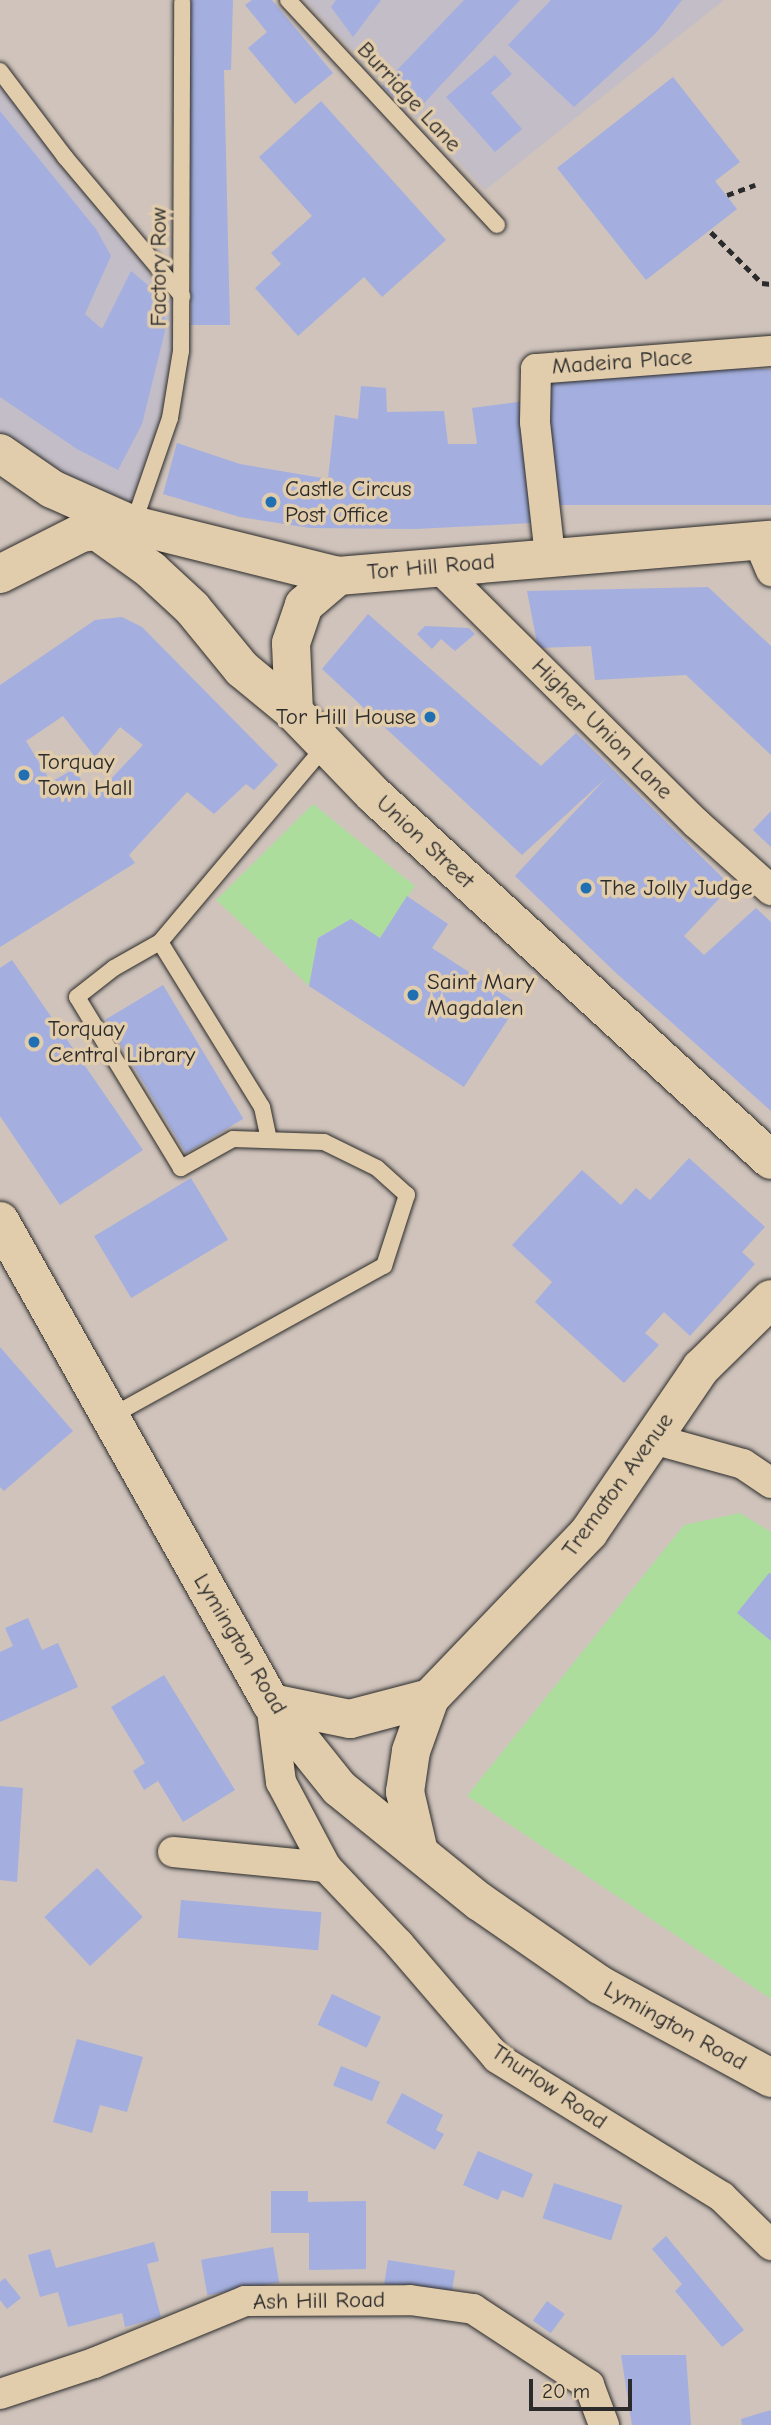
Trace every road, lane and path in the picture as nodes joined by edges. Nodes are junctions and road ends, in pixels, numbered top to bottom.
1 (288, 0) edge
2 (182, 2) dead end
3 (0, 71) edge
4 (755, 185) dead end
5 (727, 195) dead end
6 (497, 225) dead end
7 (711, 232) dead end
8 (771, 284) edge
9 (182, 296) junction
10 (771, 351) edge
11 (0, 453) edge
12 (104, 529) junction
13 (767, 550) edge
14 (550, 556) junction
15 (436, 565) junction
16 (0, 574) edge
17 (338, 576) junction
18 (294, 712) junction
19 (325, 746) junction
20 (771, 890) edge
21 (159, 942) junction
22 (269, 1139) junction
23 (771, 1160) edge
24 (0, 1221) edge
25 (771, 1299) edge
26 (110, 1417) junction
27 (653, 1439) junction
28 (771, 1483) edge
29 (430, 1698) junction
30 (271, 1703) junction
31 (173, 1852) dead end
32 (419, 1852) junction
33 (326, 1867) junction
34 (771, 2078) edge
35 (771, 2245) edge
36 (0, 2395) edge
37 (604, 2425) edge

1 - 6 lane, Burridge Lane
2 - 9 lane, Factory Row
3 - 9 lane
4 - 5 path
7 - 8 path
9 - 12 lane, Factory Row
10 - 14 street, Madeira Place
11 - 12 street
12 - 16 street
12 - 17 street, Tor Hill Road
12 - 18 street, Union Street
13 - 14 street, Tor Hill Road
14 - 15 street, Tor Hill Road
15 - 17 street, Tor Hill Road
15 - 20 street, Higher Union Lane
17 - 18 street
18 - 19 street, Union Street
19 - 21 lane
19 - 23 street, Union Street
21 - 22 lane
21 - 22 lane
22 - 26 lane
24 - 26 street, Lymington Road
25 - 27 street, Trematon Avenue
26 - 30 street, Lymington Road
27 - 28 street
27 - 29 street, Trematon Avenue
29 - 30 street
29 - 32 street, Trematon Avenue
30 - 32 street, Lymington Road
30 - 33 street, Thurlow Road
31 - 33 street
32 - 34 street, Lymington Road
33 - 35 street, Thurlow Road
36 - 37 street, Ash Hill Road

